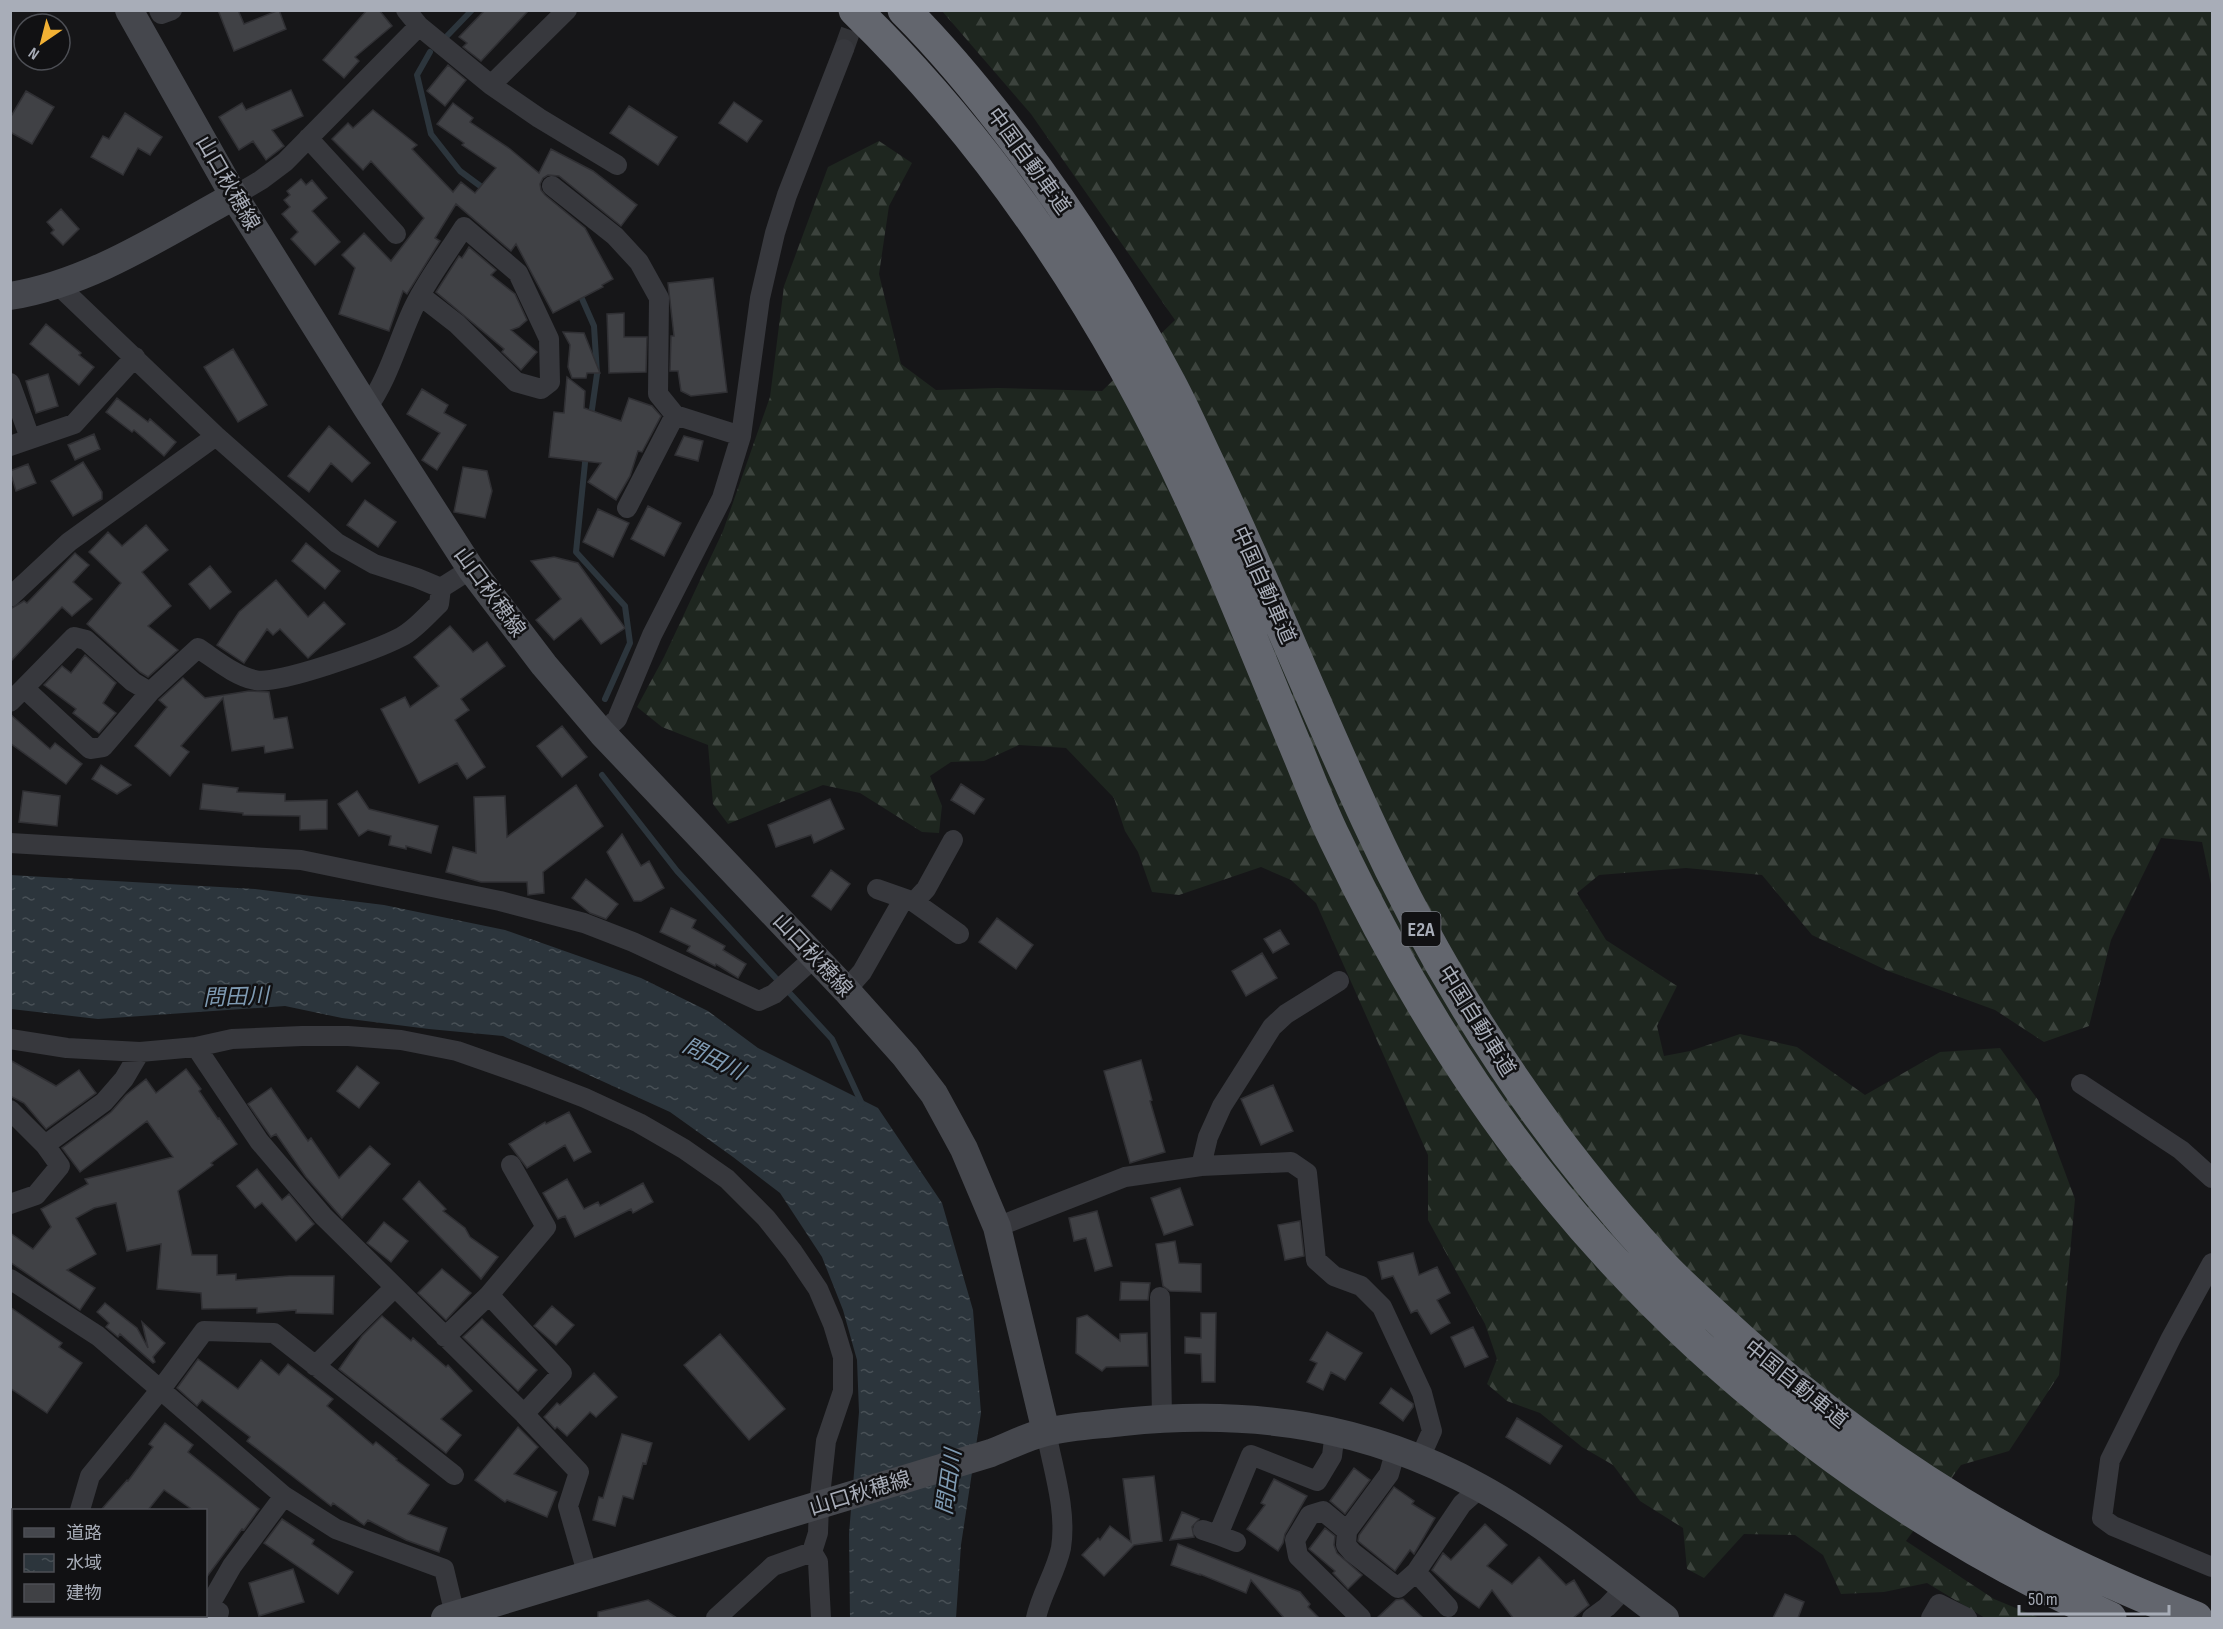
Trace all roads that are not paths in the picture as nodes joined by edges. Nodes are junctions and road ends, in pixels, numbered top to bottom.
1 (129, 10) edge
2 (159, 10) edge
3 (172, 10) edge
4 (406, 10) edge
5 (567, 10) edge
6 (855, 10) edge
7 (904, 10) edge
8 (419, 26) junction
9 (844, 49) tunnel mouth
10 (491, 85) junction
11 (308, 138) junction
12 (617, 165) dead end
13 (552, 186) dead end
14 (234, 196) junction
15 (396, 234) dead end
16 (57, 284) junction
17 (10, 296) edge
18 (421, 296) junction
19 (135, 357) junction
20 (10, 383) edge
21 (367, 408) junction
22 (675, 415) junction
23 (216, 436) junction
24 (741, 436) junction
25 (30, 438) junction
26 (10, 446) edge
27 (627, 508) dead end
28 (471, 569) junction
29 (441, 588) junction
30 (10, 597) edge
31 (150, 693) junction
32 (17, 695) edge
33 (602, 733) junction
34 (953, 840) dead end
35 (10, 843) edge
36 (877, 889) dead end
37 (908, 901) junction
38 (959, 934) dead end
39 (815, 957) junction
40 (1340, 981) dead end
41 (846, 990) junction
42 (10, 1039) edge
43 (196, 1047) junction
44 (140, 1052) junction
45 (2081, 1084) dead end
46 (10, 1110) edge
47 (45, 1145) junction
48 (511, 1165) dead end
49 (1201, 1166) junction
50 (2212, 1178) edge
51 (10, 1204) edge
52 (997, 1227) junction
53 (2212, 1263) edge
54 (10, 1279) edge
55 (395, 1287) junction
56 (489, 1295) junction
57 (1160, 1297) dead end
58 (445, 1337) junction
59 (315, 1366) junction
60 (161, 1389) junction
61 (524, 1413) junction
62 (1162, 1418) junction
63 (1335, 1431) junction
64 (1046, 1432) junction
65 (1408, 1454) junction
66 (454, 1475) dead end
67 (1480, 1488) junction
68 (284, 1496) junction
69 (826, 1503) junction
70 (80, 1509) edge
71 (1347, 1531) junction
72 (1219, 1536) dead end
73 (812, 1552) junction
74 (2212, 1567) edge
75 (1416, 1572) junction
76 (588, 1576) junction
77 (1625, 1588) junction
78 (1448, 1607) dead end
79 (211, 1609) edge
80 (450, 1617) edge
81 (716, 1618) edge
82 (822, 1618) edge
83 (1036, 1618) edge
84 (1360, 1618) edge
85 (1592, 1618) edge
86 (1665, 1618) edge
87 (1931, 1618) edge
88 (1967, 1618) edge
89 (2110, 1618) edge
90 (2196, 1618) edge

1 - 14 main road, 山口秋穂線
2 - 3 street
4 - 8 street
5 - 10 street
6 - 89 highway, 中国自動車道 / E2A
7 - 90 highway, 中国自動車道 / E2A
8 - 10 street
8 - 11 street
9 - 24 street
10 - 12 street
11 - 14 street
11 - 15 street
13 - 22 street
14 - 16 main road
14 - 21 main road, 山口秋穂線
16 - 17 main road
16 - 19 street
18 - 18 street
18 - 21 street
19 - 23 street
19 - 25 street
20 - 25 street
21 - 28 main road, 山口秋穂線
22 - 24 street
22 - 27 street
23 - 29 street
23 - 30 street
24 - 33 street
25 - 26 street
28 - 29 street
28 - 33 main road, 山口秋穂線
29 - 31 street
31 - 32 street
31 - 32 street
33 - 39 main road, 山口秋穂線
34 - 37 street
35 - 39 street
36 - 37 street
37 - 38 street
37 - 41 street
39 - 41 main road, 山口秋穂線
40 - 49 street
41 - 52 main road, 山口秋穂線
42 - 44 street
43 - 44 street
43 - 55 street
43 - 69 street
44 - 47 street
45 - 50 street
46 - 47 street
47 - 51 street
48 - 56 street
49 - 52 street
49 - 65 street
52 - 64 main road, 山口秋穂線
53 - 74 street
54 - 60 street
55 - 58 street
55 - 59 street
56 - 58 street
56 - 61 street
57 - 62 street
58 - 61 street
59 - 60 street
59 - 66 street
60 - 68 street
60 - 70 street
61 - 76 street
62 - 63 main road
62 - 64 main road
63 - 65 main road
63 - 72 street
64 - 69 main road, 山口秋穂線
64 - 83 street
65 - 67 main road
65 - 71 street
67 - 75 street
67 - 77 main road
68 - 79 street
68 - 80 street
69 - 73 street
69 - 76 main road, 山口秋穂線
71 - 75 street
71 - 84 street
73 - 81 street
73 - 82 street
75 - 78 street
76 - 80 main road, 山口秋穂線
77 - 85 street
77 - 86 main road
87 - 88 street

